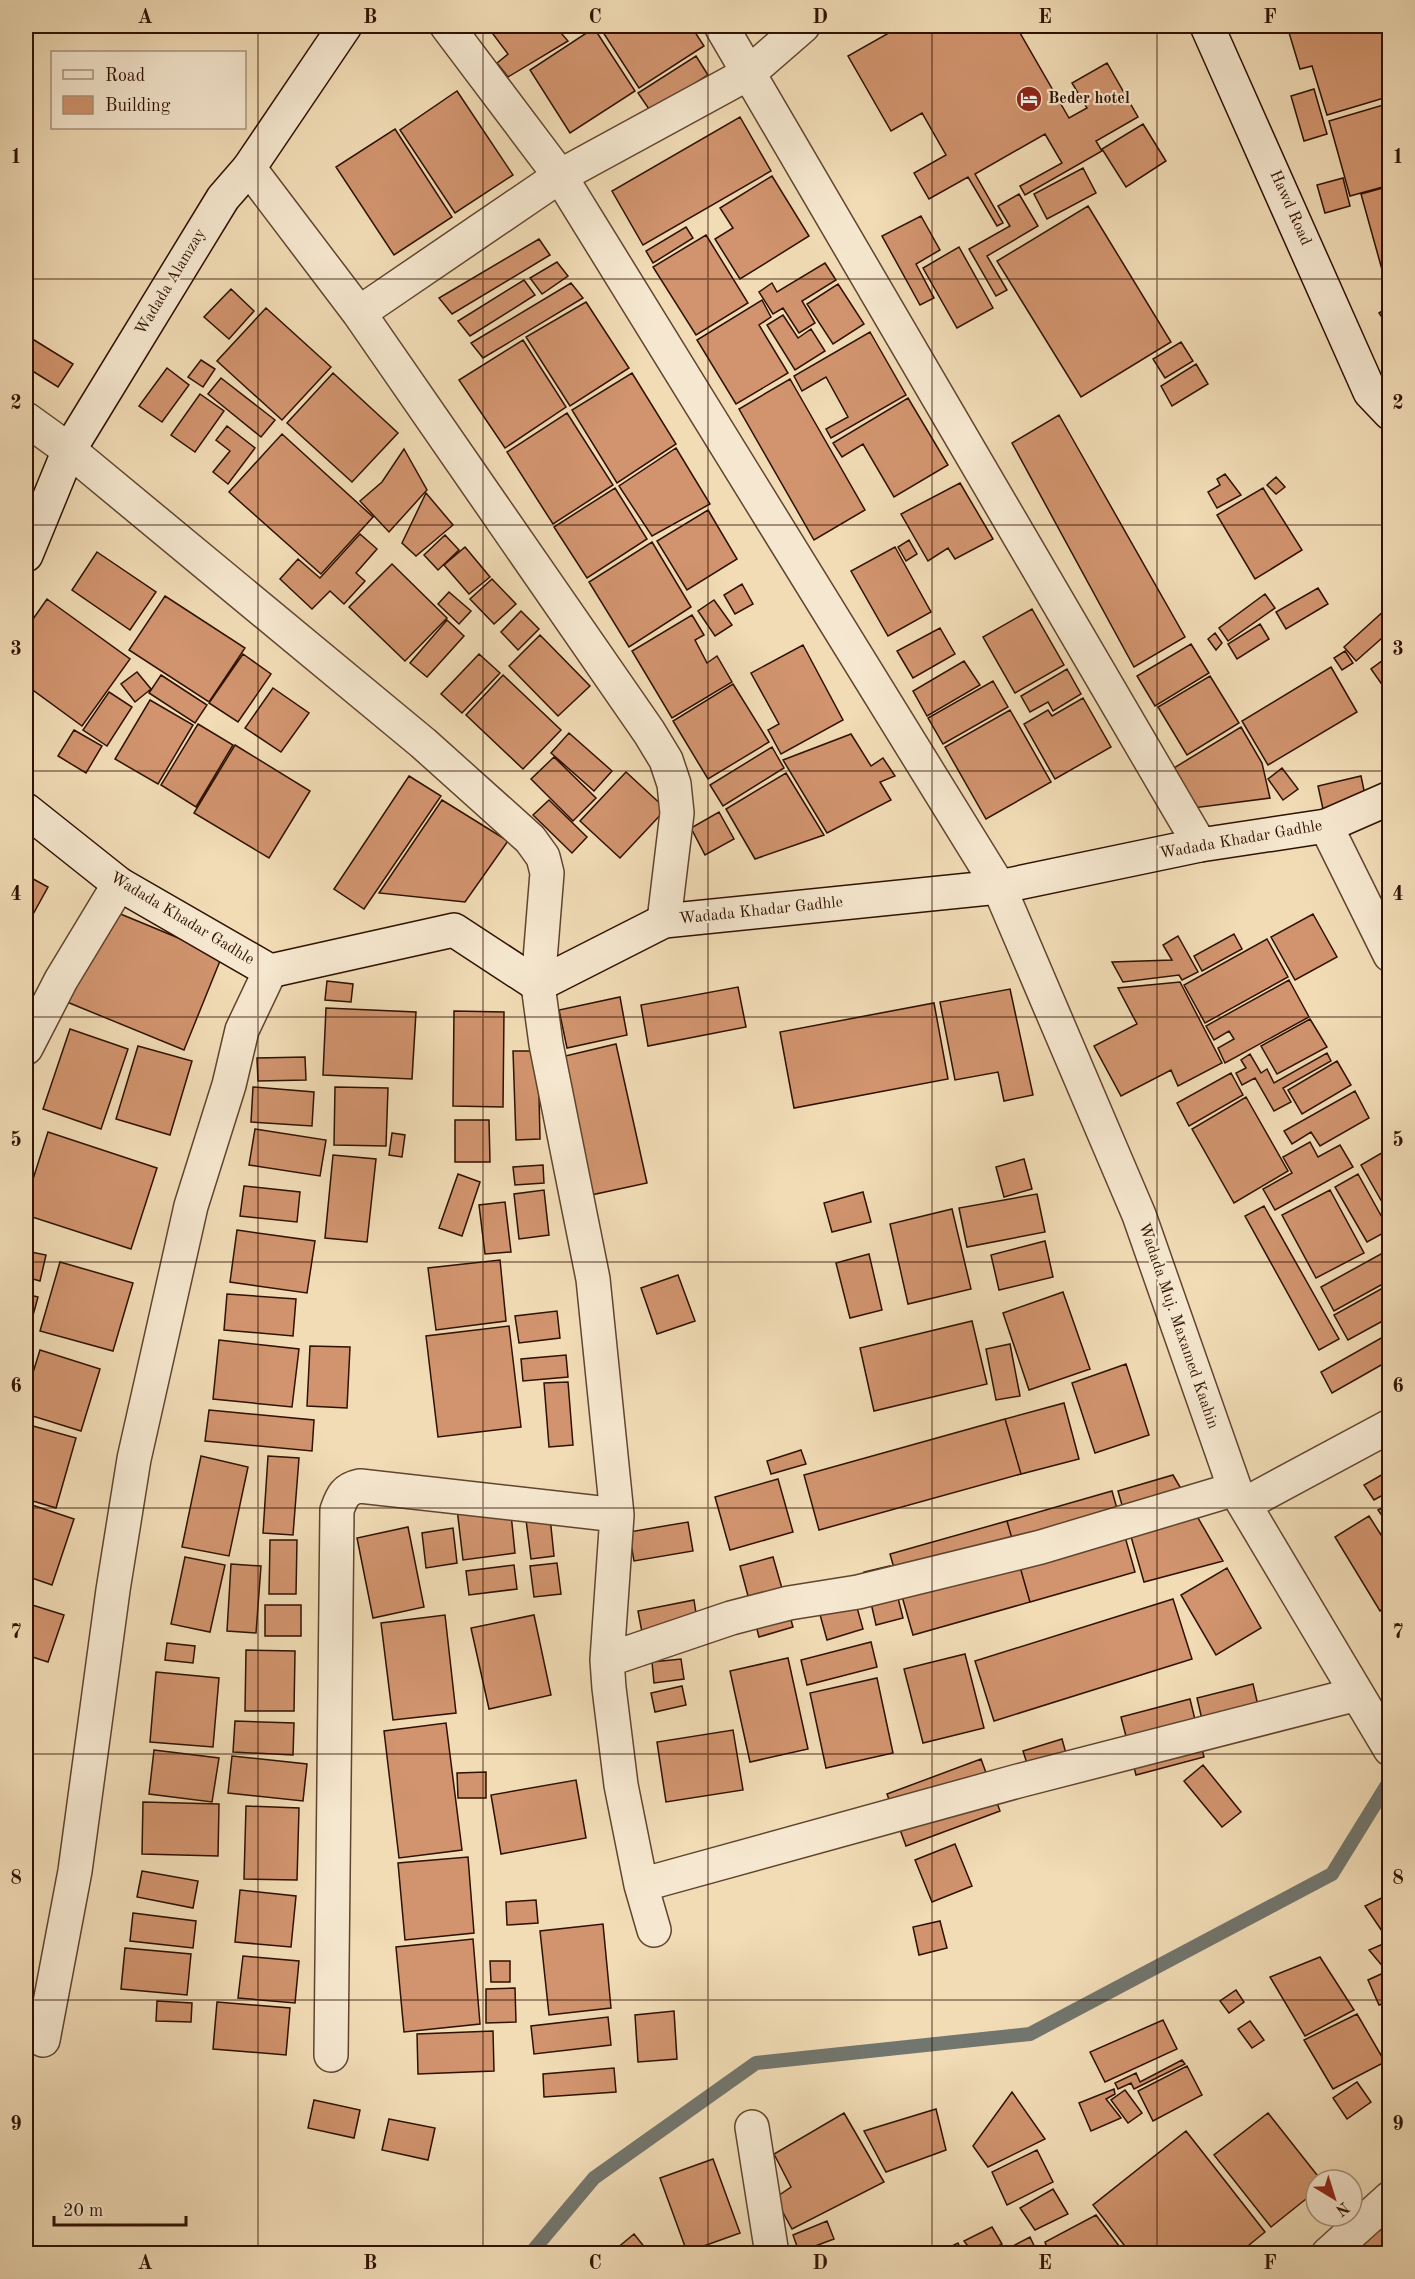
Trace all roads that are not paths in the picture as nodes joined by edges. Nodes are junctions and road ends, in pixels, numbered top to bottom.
1 (345, 26) edge
2 (447, 26) edge
3 (721, 26) edge
4 (803, 26) edge
5 (1207, 26) edge
6 (749, 73) junction
7 (249, 168) junction
8 (560, 176) junction
9 (359, 313) junction
10 (1380, 402) edge
11 (26, 419) edge
12 (69, 450) junction
13 (26, 555) edge
14 (1389, 798) edge
15 (26, 810) edge
16 (1326, 826) junction
17 (1200, 845) junction
18 (119, 884) junction
19 (999, 887) junction
20 (664, 921) junction
21 (1389, 955) edge
22 (270, 971) junction
23 (538, 985) junction
24 (26, 1048) edge
25 (1389, 1426) edge
26 (1240, 1497) junction
27 (617, 1515) junction
28 (608, 1660) junction
29 (1357, 1694) junction
30 (1389, 1749) edge
31 (641, 1885) junction
32 (654, 1930) dead end
33 (43, 2040) dead end
34 (331, 2055) dead end
35 (752, 2127) dead end
36 (1389, 2198) edge
37 (772, 2253) edge
38 (1328, 2253) edge

1 - 7 street, Wadada Alamzay
2 - 8 street, Wadada Muj. Maxamed Kaahin
3 - 6 street
4 - 6 street
5 - 10 street, Hawd Road
6 - 8 street
6 - 17 street
7 - 9 street
7 - 12 street, Wadada Alamzay
8 - 9 street
8 - 19 street, Wadada Muj. Maxamed Kaahin
9 - 20 street
11 - 12 street
12 - 13 street, Wadada Alamzay
12 - 23 street
14 - 16 street, Wadada Khadar Gadhle
15 - 18 street, Wadada Khadar Gadhle
16 - 17 street, Wadada Khadar Gadhle
16 - 21 street
17 - 19 street, Wadada Khadar Gadhle
18 - 22 street, Wadada Khadar Gadhle
18 - 24 street
19 - 20 street, Wadada Khadar Gadhle
19 - 26 street, Wadada Muj. Maxamed Kaahin
20 - 23 street, Wadada Khadar Gadhle
22 - 23 street, Wadada Khadar Gadhle
22 - 33 street
23 - 27 street
25 - 26 street
26 - 28 street
26 - 29 street, Wadada Muj. Maxamed Kaahin
27 - 28 street
27 - 34 street
28 - 31 street
29 - 30 street, Wadada Muj. Maxamed Kaahin
29 - 31 street
31 - 32 street
35 - 37 street
36 - 38 street

